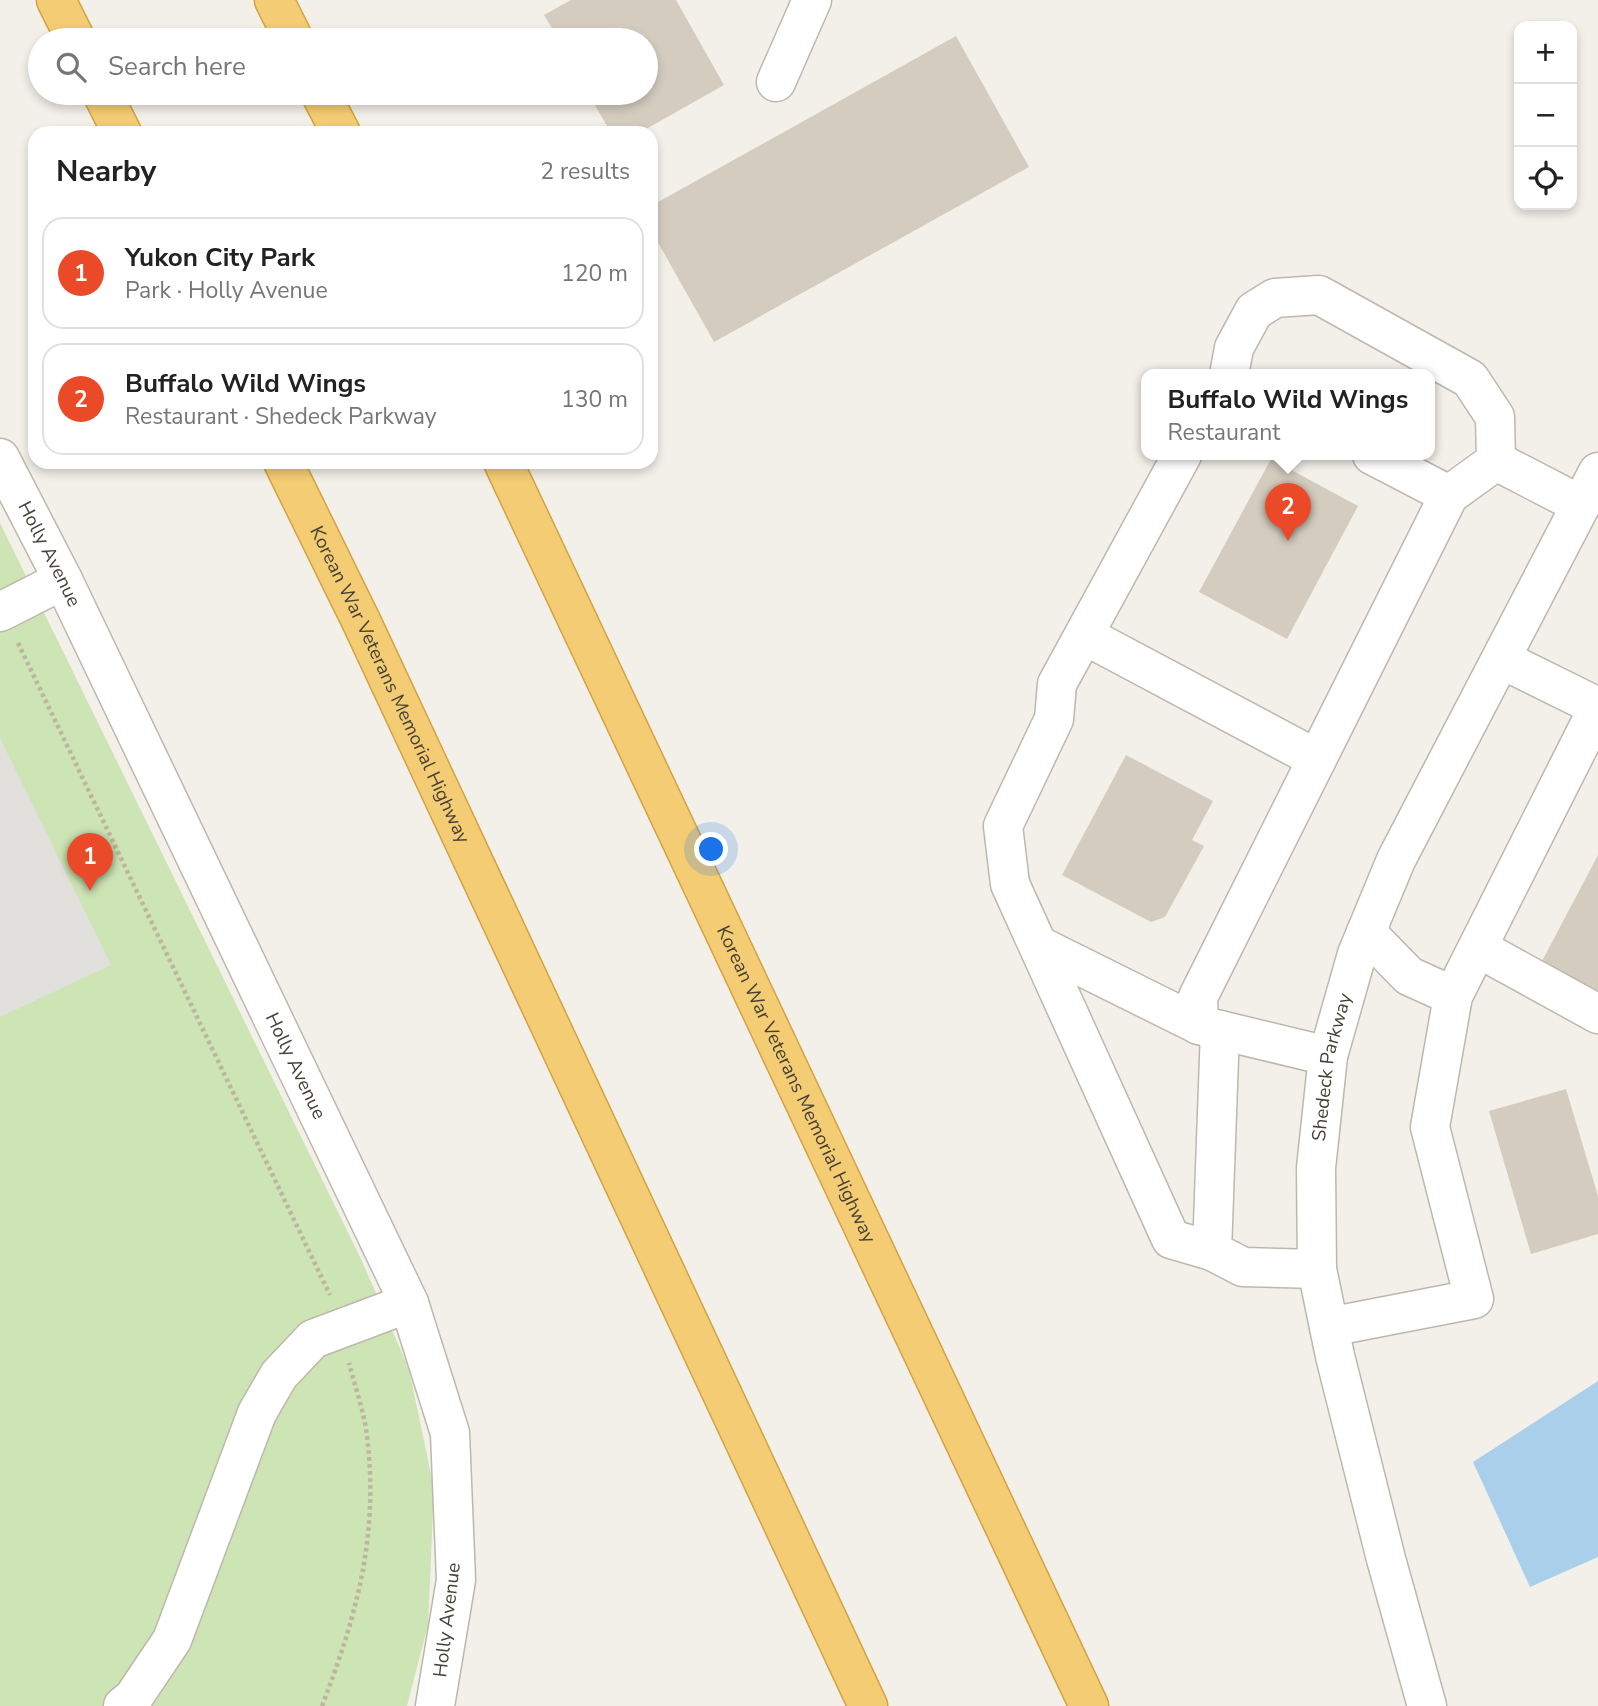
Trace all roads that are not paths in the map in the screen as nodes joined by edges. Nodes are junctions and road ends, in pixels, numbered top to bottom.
1 (56, 0) edge
2 (274, 0) edge
3 (812, 0) edge
4 (70, 28) edge
5 (288, 28) edge
6 (776, 82) dead end
7 (108, 105) edge
8 (326, 105) edge
9 (118, 126) edge
10 (337, 126) edge
11 (1230, 369) edge
12 (0, 458) edge
13 (1179, 460) edge
14 (1382, 460) edge
15 (1496, 461) junction
16 (286, 469) edge
17 (506, 469) edge
18 (1598, 472) edge
19 (1449, 495) junction
20 (1581, 505) junction
21 (63, 580) junction
22 (8, 627) edge
23 (1084, 635) junction
24 (1501, 659) junction
25 (1598, 707) edge
26 (1317, 759) junction
27 (1366, 932) junction
28 (1038, 945) junction
29 (1478, 948) junction
30 (1409, 976) junction
31 (1345, 994) junction
32 (1453, 996) junction
33 (1598, 1014) edge
34 (1210, 1028) junction
35 (1328, 1056) junction
36 (1212, 1251) junction
37 (1317, 1269) junction
38 (409, 1303) junction
39 (1329, 1327) junction
40 (124, 1706) edge
41 (435, 1706) edge
42 (869, 1706) edge
43 (1089, 1706) edge
44 (1427, 1706) edge

1 - 4 highway
2 - 5 highway
3 - 6 street
7 - 9 highway
8 - 10 highway
11 - 15 street
12 - 21 street, Holly Avenue
13 - 23 street
14 - 19 street
15 - 19 street
15 - 20 street
16 - 42 highway, Korean War Veterans Memorial Highway
17 - 43 highway, Korean War Veterans Memorial Highway
18 - 20 street, Shedeck Parkway
19 - 26 street
20 - 24 street, Shedeck Parkway
21 - 22 street
21 - 38 street, Holly Avenue
23 - 26 street
23 - 28 street
24 - 25 street
24 - 27 street, Shedeck Parkway
25 - 29 street
26 - 34 street
27 - 30 street
27 - 31 street, Shedeck Parkway
28 - 34 street
28 - 36 street
29 - 32 street
29 - 33 street
30 - 31 street
30 - 32 street
31 - 35 street, Shedeck Parkway
32 - 39 street
34 - 35 street
34 - 36 street
35 - 37 street, Shedeck Parkway
36 - 37 street
37 - 39 street, Shedeck Parkway
38 - 40 street
38 - 41 street, Holly Avenue
39 - 44 street, Shedeck Parkway

